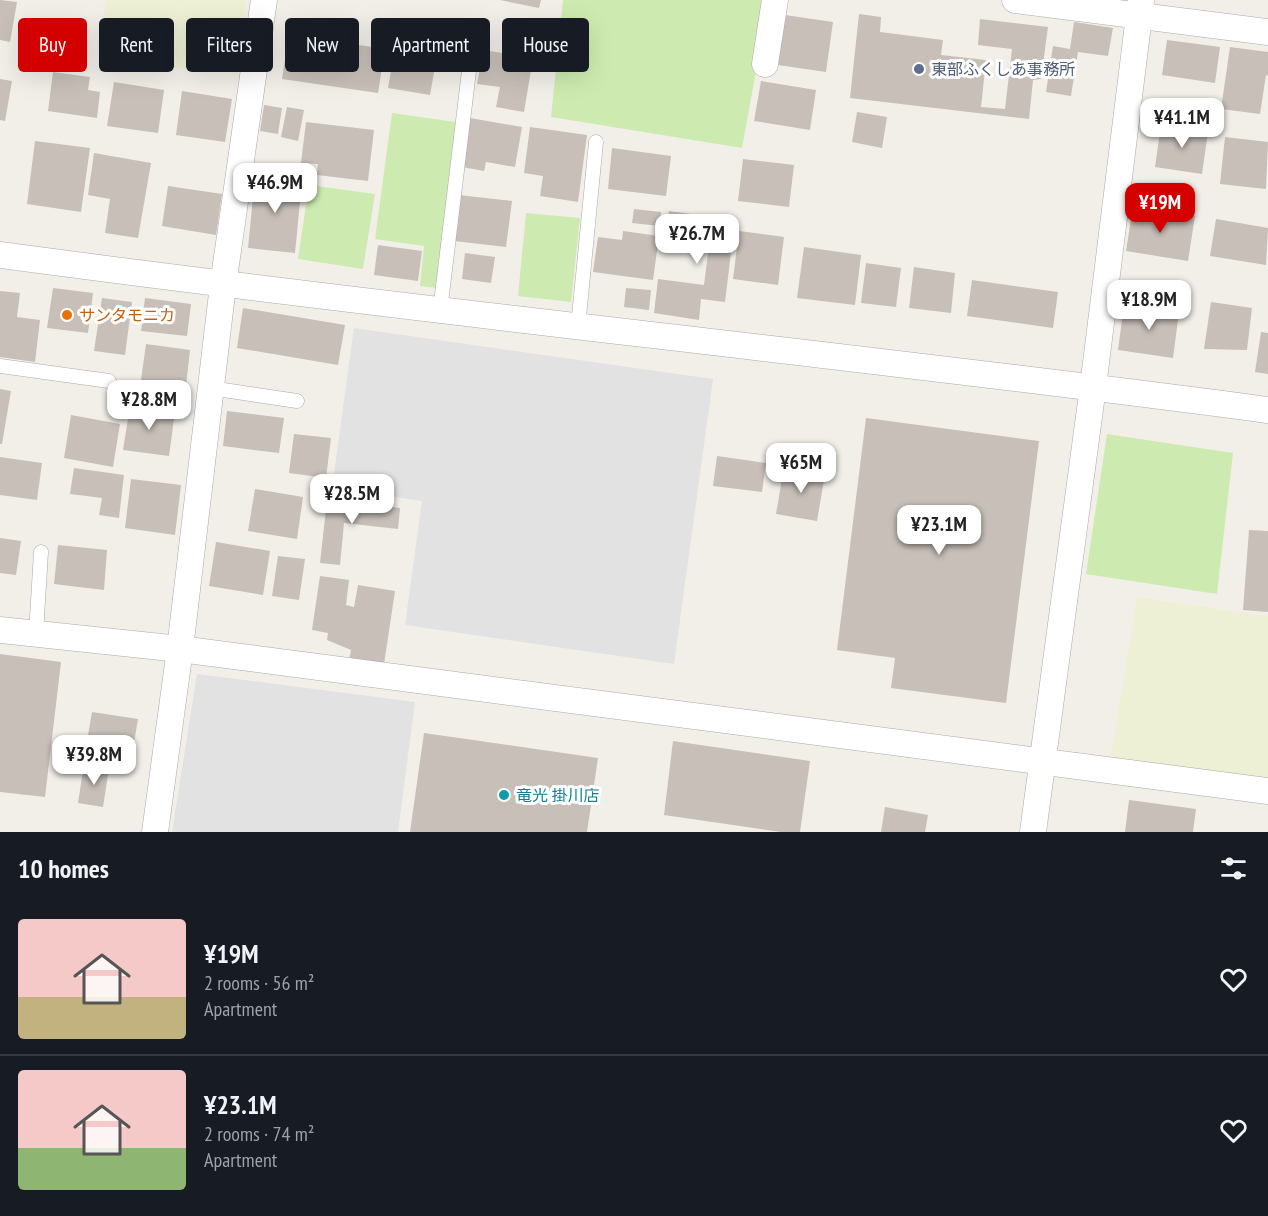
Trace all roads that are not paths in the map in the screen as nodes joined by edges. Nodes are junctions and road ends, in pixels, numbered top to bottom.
1 (264, 0) edge
2 (775, 0) edge
3 (1015, 0) edge
4 (1140, 7) edge
5 (1268, 32) edge
6 (765, 63) dead end
7 (469, 72) edge
8 (596, 142) dead end
9 (0, 255) edge
10 (223, 285) junction
11 (440, 310) junction
12 (578, 327) junction
13 (0, 366) edge
14 (109, 381) dead end
15 (1093, 387) junction
16 (210, 388) junction
17 (297, 401) dead end
18 (1268, 410) edge
19 (41, 552) dead end
20 (0, 630) edge
21 (36, 633) junction
22 (180, 650) junction
23 (1043, 763) junction
24 (1268, 791) edge
25 (155, 832) edge
26 (1033, 832) edge

1 - 10 street
2 - 6 street
3 - 4 street
4 - 5 street
4 - 15 street
7 - 11 lane
8 - 12 lane
9 - 10 street
10 - 11 street
10 - 16 street
11 - 12 street
12 - 15 street
13 - 14 lane
15 - 18 street
15 - 23 street
16 - 17 lane
16 - 22 street
19 - 21 lane
20 - 21 street
21 - 22 street
22 - 23 street
22 - 25 street
23 - 24 street
23 - 26 street

